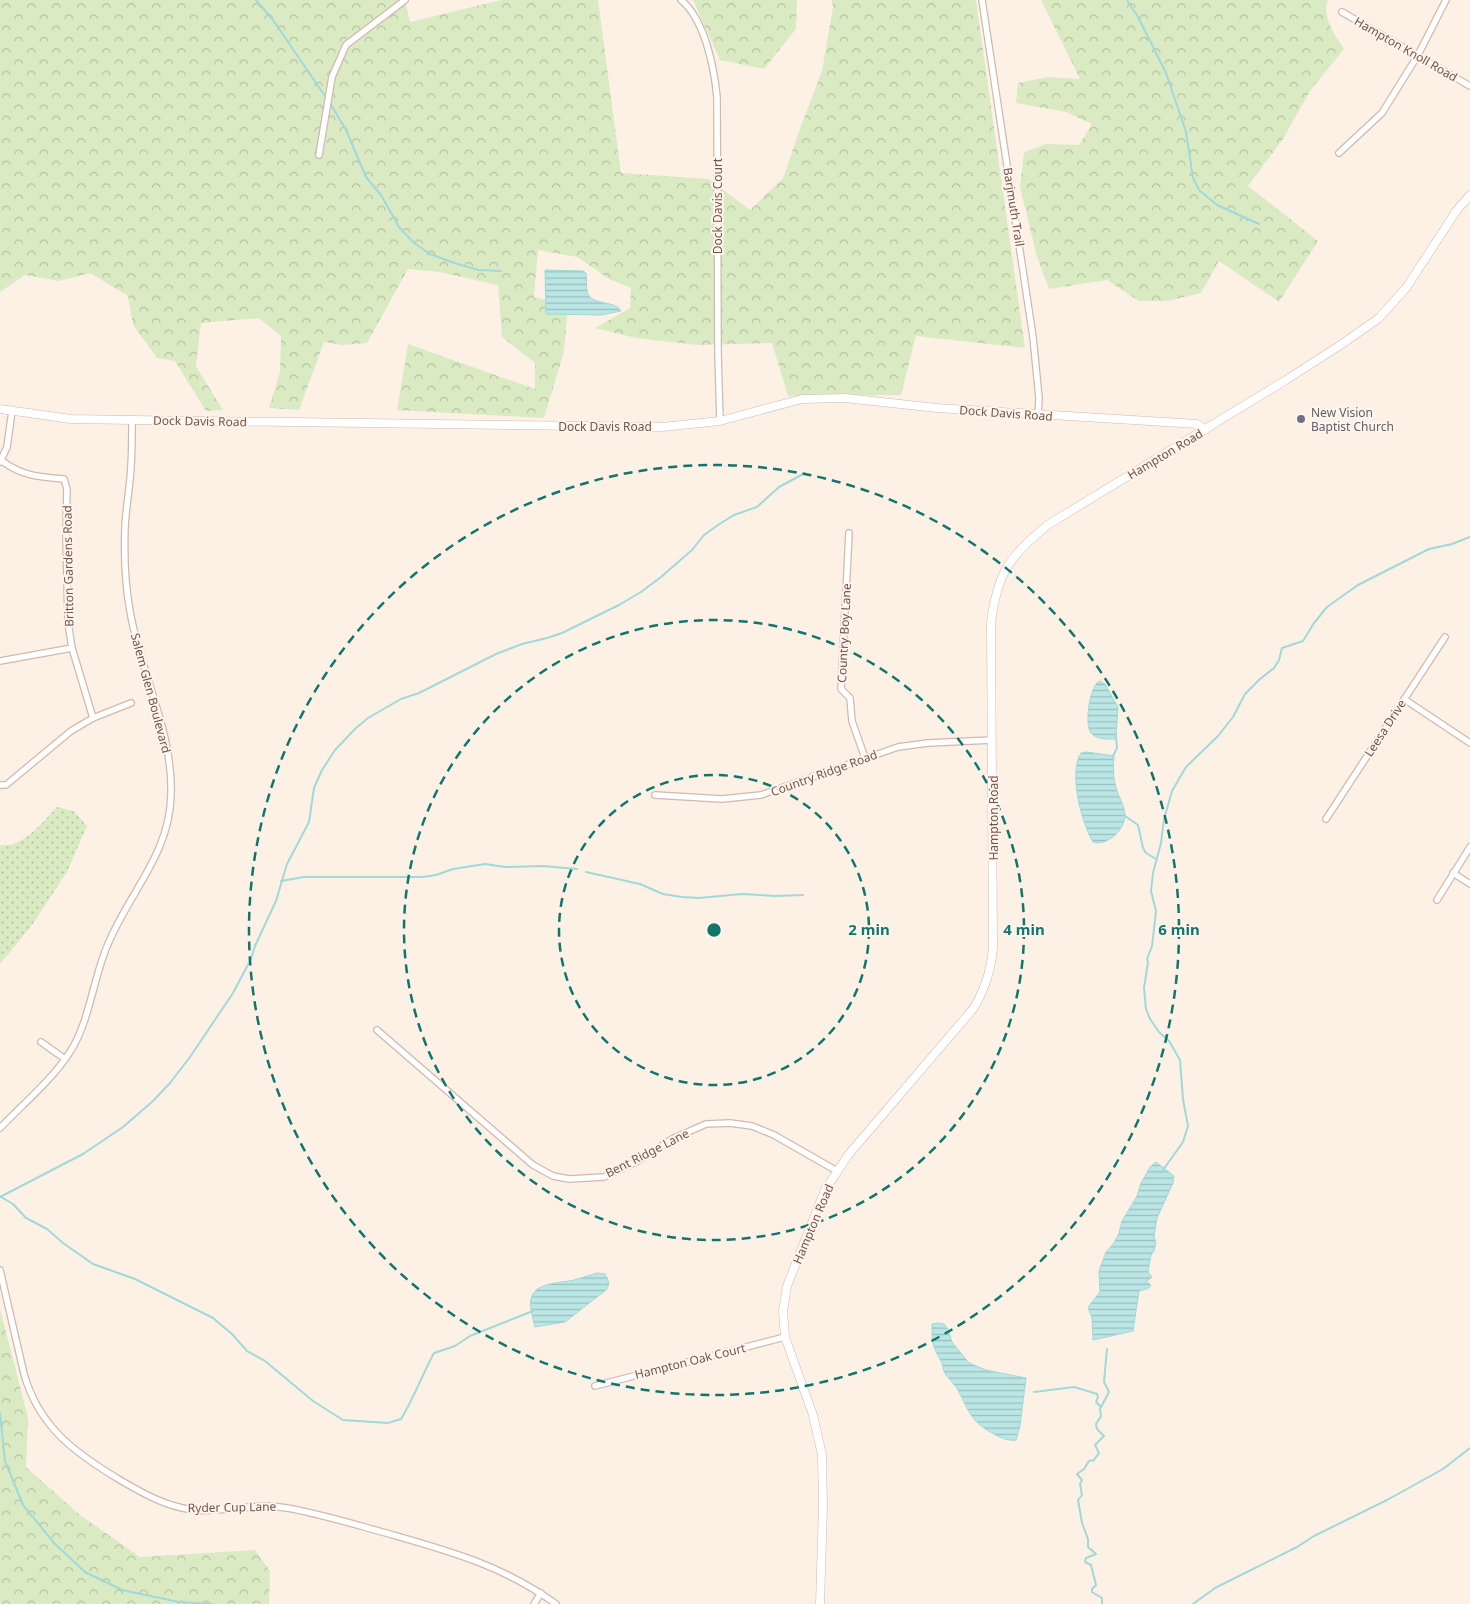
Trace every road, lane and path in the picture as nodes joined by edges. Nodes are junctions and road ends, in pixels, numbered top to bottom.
1 (404, 0) edge
2 (681, 0) edge
3 (982, 0) edge
4 (1446, 0) edge
5 (1342, 12) dead end
6 (1418, 56) junction
7 (1470, 86) edge
8 (1339, 153) dead end
9 (319, 155) dead end
10 (1470, 195) edge
11 (0, 409) edge
12 (12, 412) junction
13 (1038, 415) junction
14 (132, 420) junction
15 (720, 421) junction
16 (1205, 430) junction
17 (1, 462) edge
18 (849, 533) dead end
19 (1445, 637) dead end
20 (72, 648) junction
21 (0, 661) edge
22 (1404, 699) junction
23 (131, 702) dead end
24 (93, 718) junction
25 (992, 740) junction
26 (1470, 743) edge
27 (865, 758) junction
28 (0, 784) edge
29 (655, 795) dead end
30 (1326, 819) dead end
31 (1470, 847) edge
32 (1453, 873) junction
33 (1470, 884) edge
34 (1437, 900) dead end
35 (377, 1030) dead end
36 (41, 1042) dead end
37 (66, 1059) junction
38 (0, 1128) edge
39 (837, 1171) junction
40 (0, 1270) edge
41 (785, 1337) junction
42 (595, 1386) dead end
43 (542, 1593) junction
44 (534, 1604) edge
45 (556, 1604) edge
46 (820, 1604) edge

1 - 9 street
2 - 15 street, Dock Davis Court
3 - 13 street, Barjmuth Trail
4 - 6 street
5 - 6 street, Hampton Knoll Road
6 - 7 street, Hampton Knoll Road
6 - 8 street
10 - 16 main road, Hampton Road
11 - 12 main road, Dock Davis Road
12 - 14 main road, Dock Davis Road
12 - 17 street
13 - 15 main road, Dock Davis Road
13 - 16 main road, Dock Davis Road
14 - 15 main road, Dock Davis Road
14 - 37 street, Salem Glen Boulevard
16 - 25 main road, Hampton Road
17 - 20 street, Britton Gardens Road
18 - 27 street, Country Boy Lane
19 - 22 street, Leesa Drive
20 - 21 street
20 - 24 street, Britton Gardens Road
22 - 26 street
22 - 30 street, Leesa Drive
23 - 24 street
24 - 28 street
25 - 27 street, Country Ridge Road
25 - 39 main road, Hampton Road
27 - 29 street, Country Ridge Road
31 - 32 street
32 - 33 street
32 - 34 street
35 - 39 street, Bent Ridge Lane
36 - 37 street
37 - 38 street, Salem Glen Boulevard
39 - 41 main road, Hampton Road
40 - 43 street, Ryder Cup Lane
41 - 42 street, Hampton Oak Court
41 - 46 main road, Hampton Road
43 - 44 street
43 - 45 street, Ryder Cup Lane

